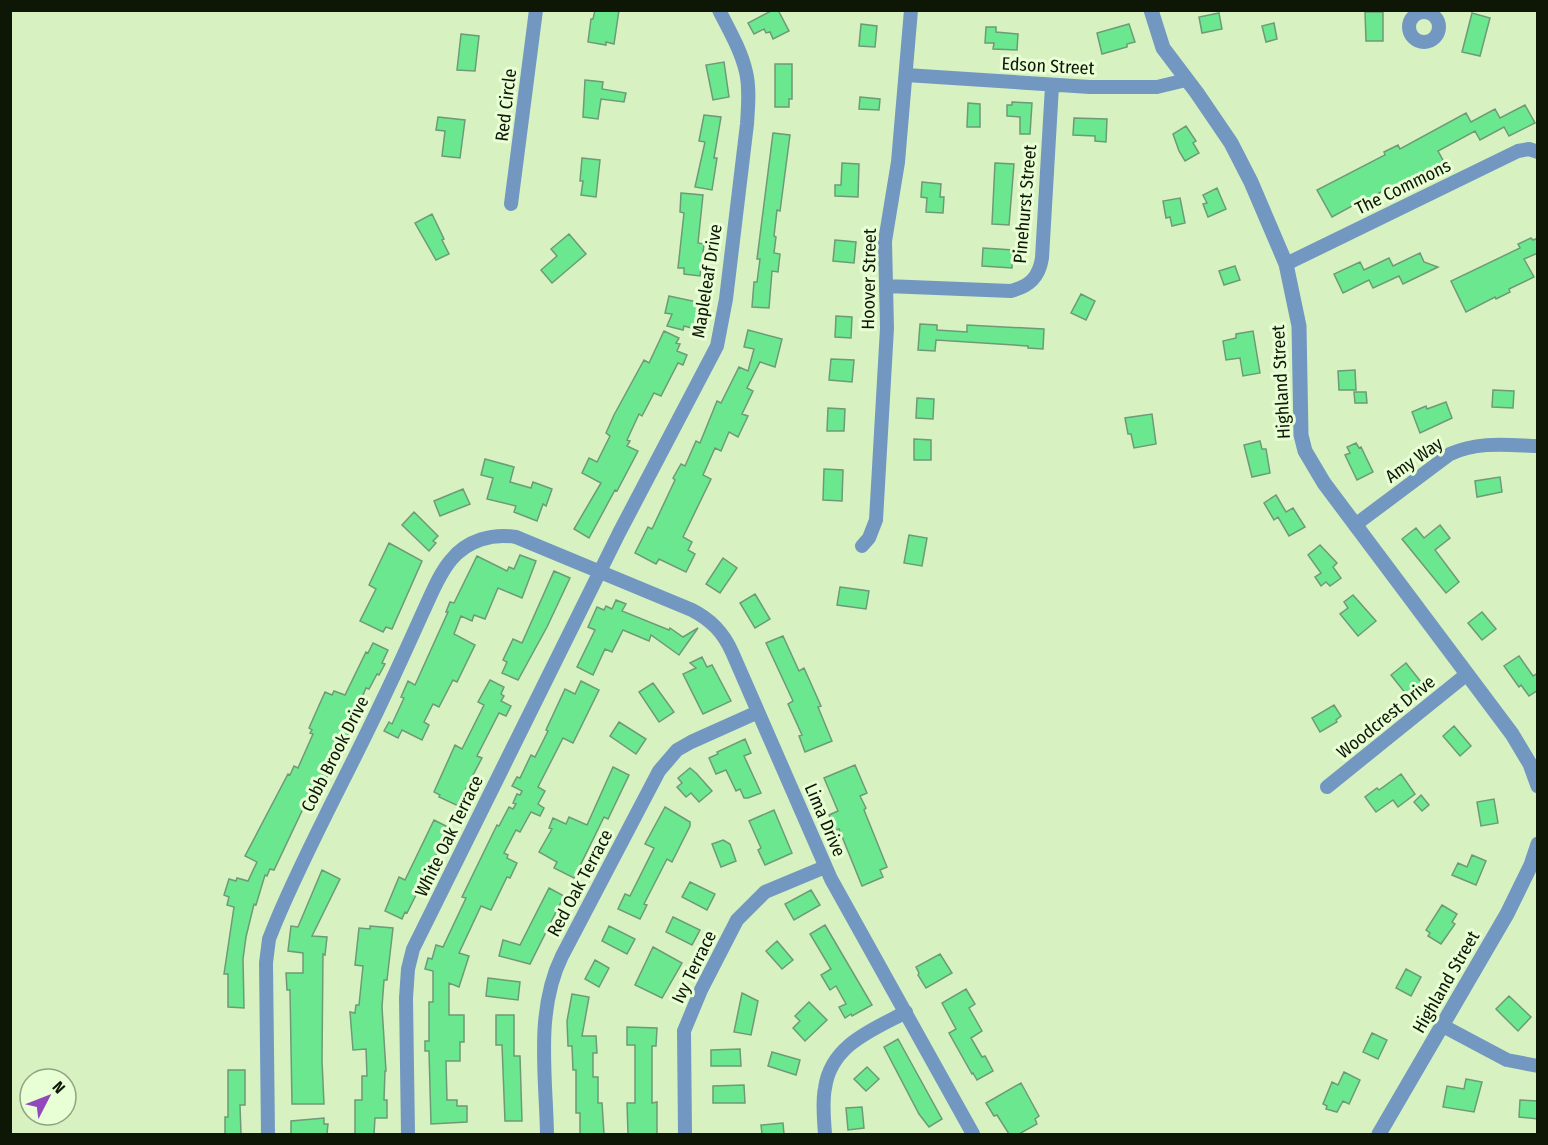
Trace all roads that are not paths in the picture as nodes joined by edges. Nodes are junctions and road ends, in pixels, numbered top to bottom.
1 (536, 10) edge
2 (719, 10) edge
3 (911, 10) edge
4 (1151, 10) edge
5 (906, 75) junction
6 (1186, 80) junction
7 (1052, 86) junction
8 (1538, 152) edge
9 (511, 204) dead end
10 (1286, 264) junction
11 (886, 286) junction
12 (1538, 446) edge
13 (1355, 525) junction
14 (862, 546) dead end
15 (601, 572) junction
16 (1467, 674) junction
17 (758, 712) junction
18 (1538, 786) edge
19 (1327, 787) dead end
20 (1538, 844) edge
21 (825, 867) junction
22 (906, 1012) junction
23 (1443, 1026) junction
24 (1538, 1066) edge
25 (268, 1134) edge
26 (408, 1134) edge
27 (547, 1134) edge
28 (685, 1134) edge
29 (825, 1134) edge
30 (974, 1134) edge
31 (1379, 1134) edge

1 - 9 street, Red Circle
2 - 15 street, Mapleleaf Drive
3 - 5 street, Hoover Street
4 - 6 street, Highland Street
5 - 7 street, Edson Street
5 - 11 street, Hoover Street
6 - 7 street, Edson Street
6 - 10 street, Highland Street
7 - 11 street, Pinehurst Street
8 - 10 street, The Commons
10 - 13 street, Highland Street
11 - 14 street, Hoover Street
12 - 13 street, Amy Way
13 - 16 street, Highland Street
15 - 17 street, Lima Drive
15 - 25 street, Cobb Brook Drive
15 - 26 street, White Oak Terrace
16 - 18 street, Highland Street
16 - 19 street, Woodcrest Drive
17 - 21 street, Lima Drive
17 - 27 street, Red Oak Terrace
20 - 23 street, Highland Street
21 - 22 street, Lima Drive
21 - 28 street, Ivy Terrace
22 - 29 street
22 - 30 street, Lima Drive
23 - 24 street
23 - 31 street, Highland Street

